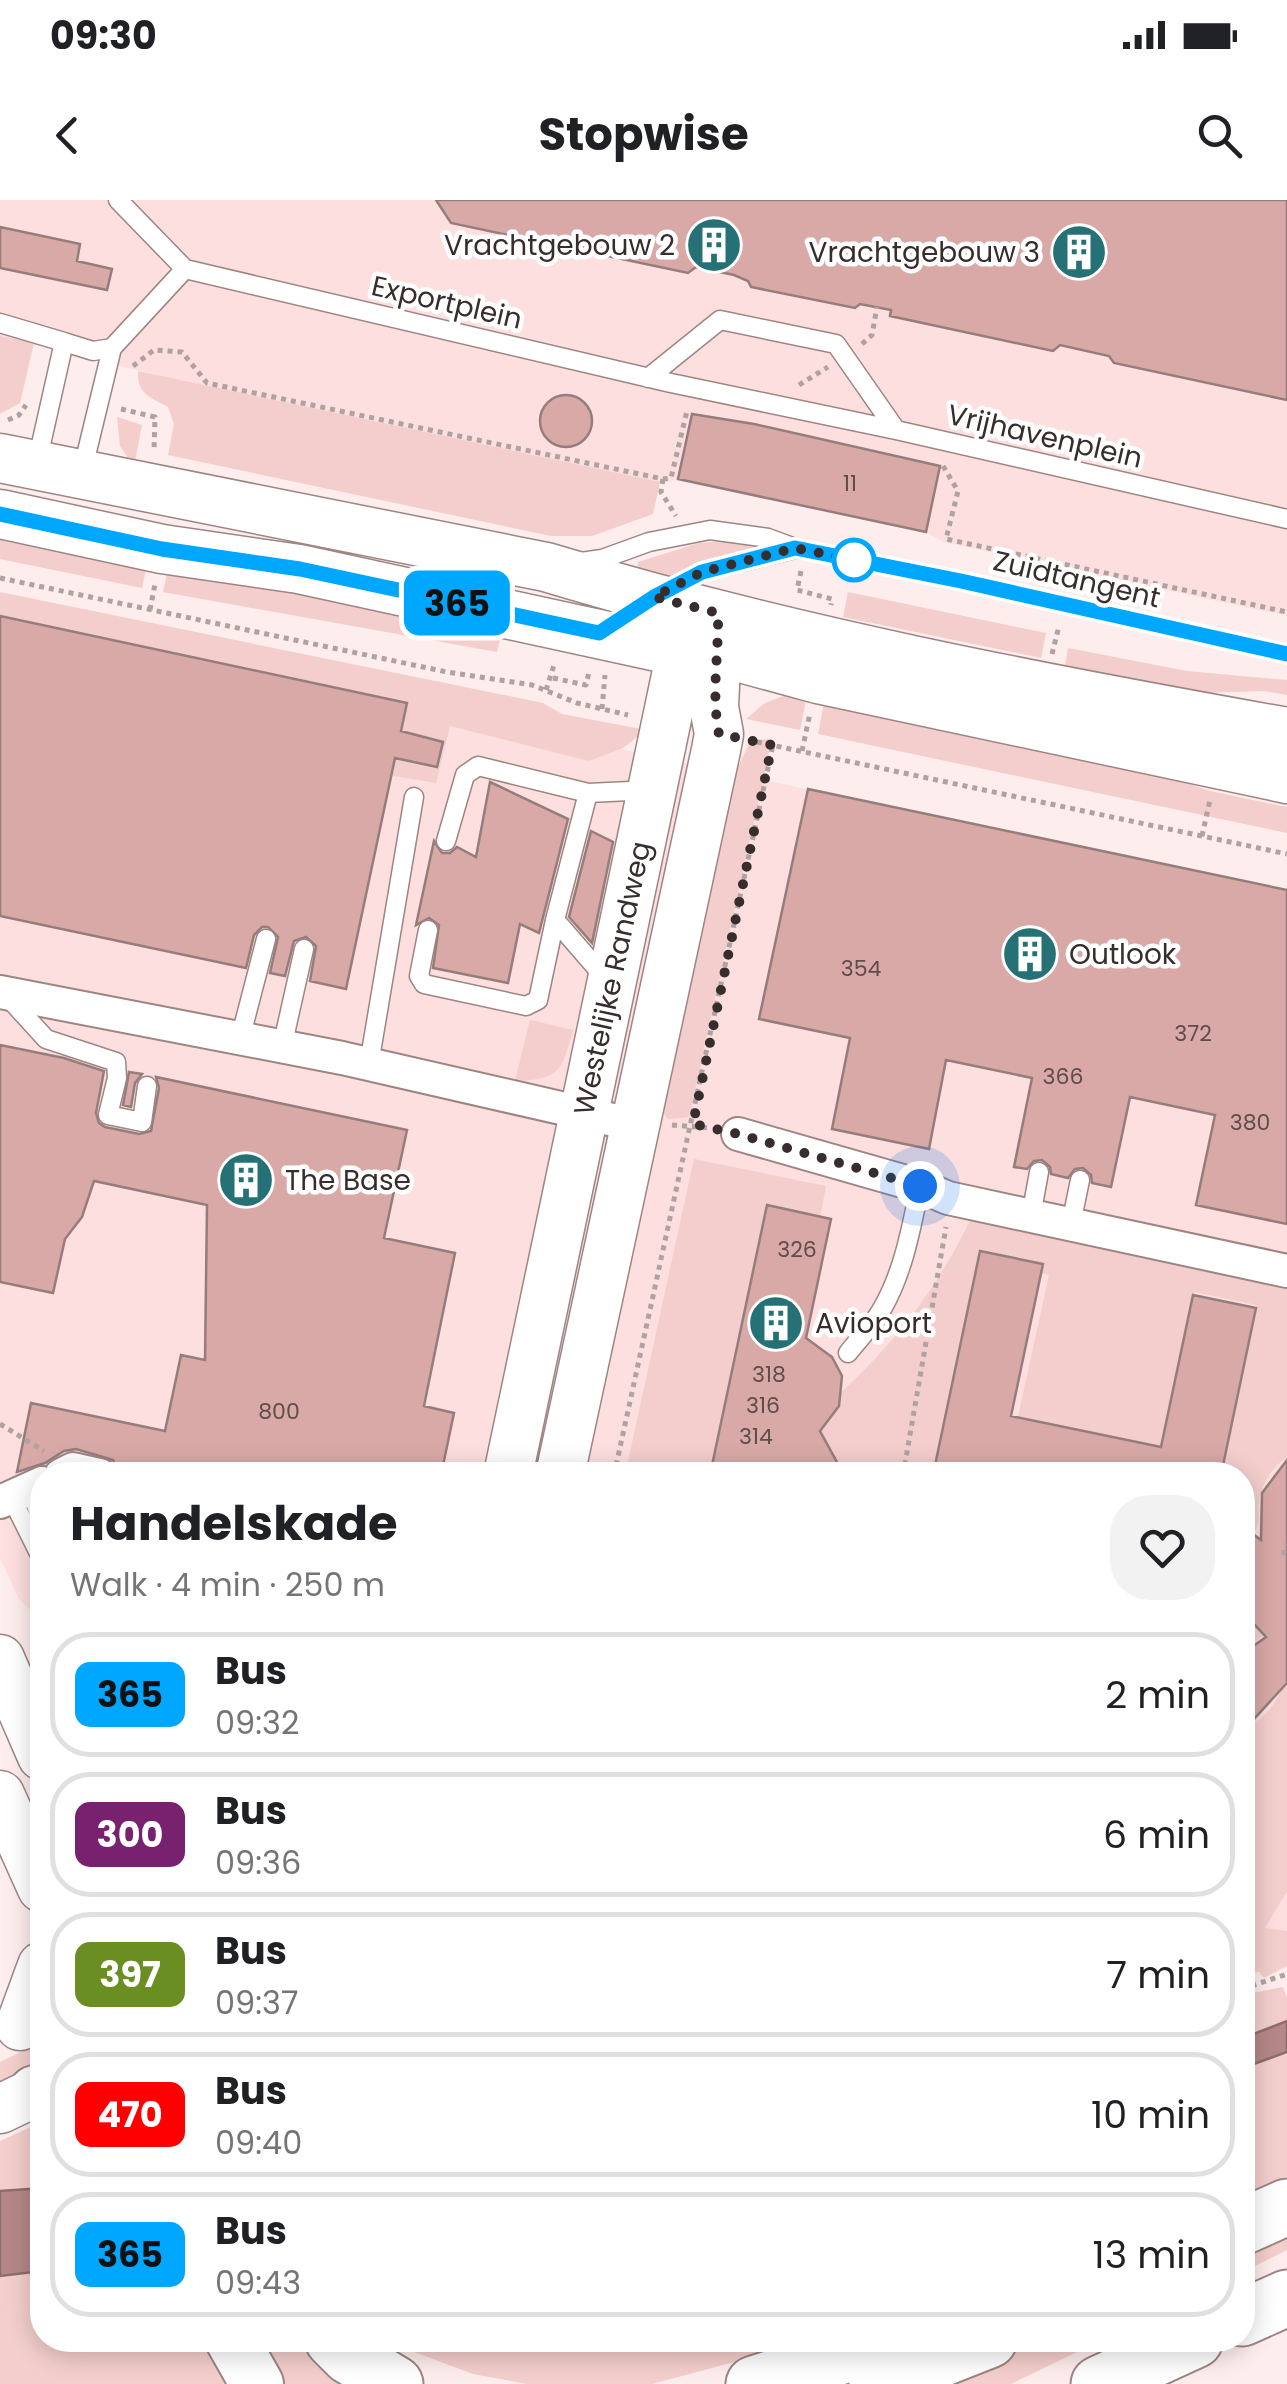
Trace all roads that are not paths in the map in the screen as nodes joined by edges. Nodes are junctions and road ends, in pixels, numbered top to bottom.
1 (118, 200) edge
2 (184, 270) junction
3 (0, 323) edge
4 (64, 342) junction
5 (112, 348) junction
6 (648, 378) junction
7 (791, 408) joint
8 (896, 430) junction
9 (18, 462) edge
10 (82, 476) junction
11 (1287, 519) edge
12 (31, 520) edge
13 (795, 548) junction
14 (546, 568) junction
15 (706, 639) junction
16 (606, 644) junction
17 (1287, 654) edge
18 (818, 679) junction
19 (1287, 732) edge
20 (719, 734) junction
21 (1287, 779) edge
22 (652, 790) junction
23 (588, 793) junction
24 (414, 797) dead end
25 (446, 841) dead end
26 (555, 920) junction
27 (428, 930) dead end
28 (266, 940) dead end
29 (304, 948) dead end
30 (611, 984) junction
31 (2, 992) edge
32 (240, 1040) junction
33 (282, 1047) junction
34 (369, 1064) junction
35 (147, 1086) dead end
36 (584, 1112) junction
37 (636, 1125) junction
38 (738, 1134) road end
39 (1039, 1172) dead end
40 (1080, 1180) dead end
41 (934, 1192) junction
42 (1031, 1216) junction
43 (1071, 1224) junction
44 (1287, 1271) edge
45 (848, 1354) dead end
46 (511, 1462) edge
47 (563, 1462) edge
48 (21, 1493) edge
49 (30, 1521) edge
50 (0, 1660) edge
51 (30, 1729) edge
52 (0, 1795) edge
53 (30, 1861) edge
54 (30, 2001) edge
55 (21, 2027) edge
56 (1287, 2207) edge
57 (1255, 2221) edge
58 (1287, 2298) edge
59 (1255, 2312) edge
60 (221, 2352) edge
61 (239, 2352) edge
62 (345, 2352) edge
63 (854, 2352) edge
64 (958, 2352) edge
65 (1169, 2352) edge
66 (237, 2384) edge
67 (257, 2384) edge
68 (395, 2384) edge
69 (754, 2384) edge
70 (877, 2384) edge
71 (1099, 2384) edge

1 - 2 lane
2 - 5 lane
2 - 6 lane, Exportplein
3 - 4 lane
4 - 5 lane
4 - 9 lane
5 - 10 lane
6 - 7 lane, Exportplein
6 - 8 lane
7 - 8 lane, Vrijhavenplein
8 - 11 lane, Vrijhavenplein
9 - 10 street
9 - 12 street
10 - 12 street
10 - 14 street
12 - 16 street
13 - 14 lane, Zuidtangent
13 - 16 lane, Zuidtangent
13 - 17 lane, Zuidtangent
14 - 16 street
15 - 16 street
15 - 16 street
15 - 18 street
15 - 19 street
15 - 20 street, Westelijke Randweg
15 - 22 street, Westelijke Randweg
18 - 20 street, Westelijke Randweg
18 - 21 street
20 - 37 street, Westelijke Randweg
22 - 23 lane
22 - 30 street, Westelijke Randweg
23 - 25 lane
23 - 26 lane
24 - 34 lane
26 - 27 lane
26 - 30 lane
28 - 32 lane
29 - 33 lane
30 - 36 street, Westelijke Randweg
31 - 32 street
31 - 35 lane
32 - 33 street
33 - 34 street
34 - 36 street
36 - 37 street
36 - 46 street, Westelijke Randweg
37 - 47 street, Westelijke Randweg
38 - 41 street
39 - 42 lane
40 - 43 lane
41 - 42 street
41 - 45 lane
42 - 43 street
43 - 44 street
48 - 49 lane
50 - 51 street
52 - 53 street
54 - 55 street
56 - 57 highway
58 - 59 highway
60 - 66 lane
61 - 67 main road
62 - 68 highway
63 - 69 highway
64 - 70 highway
65 - 71 highway

